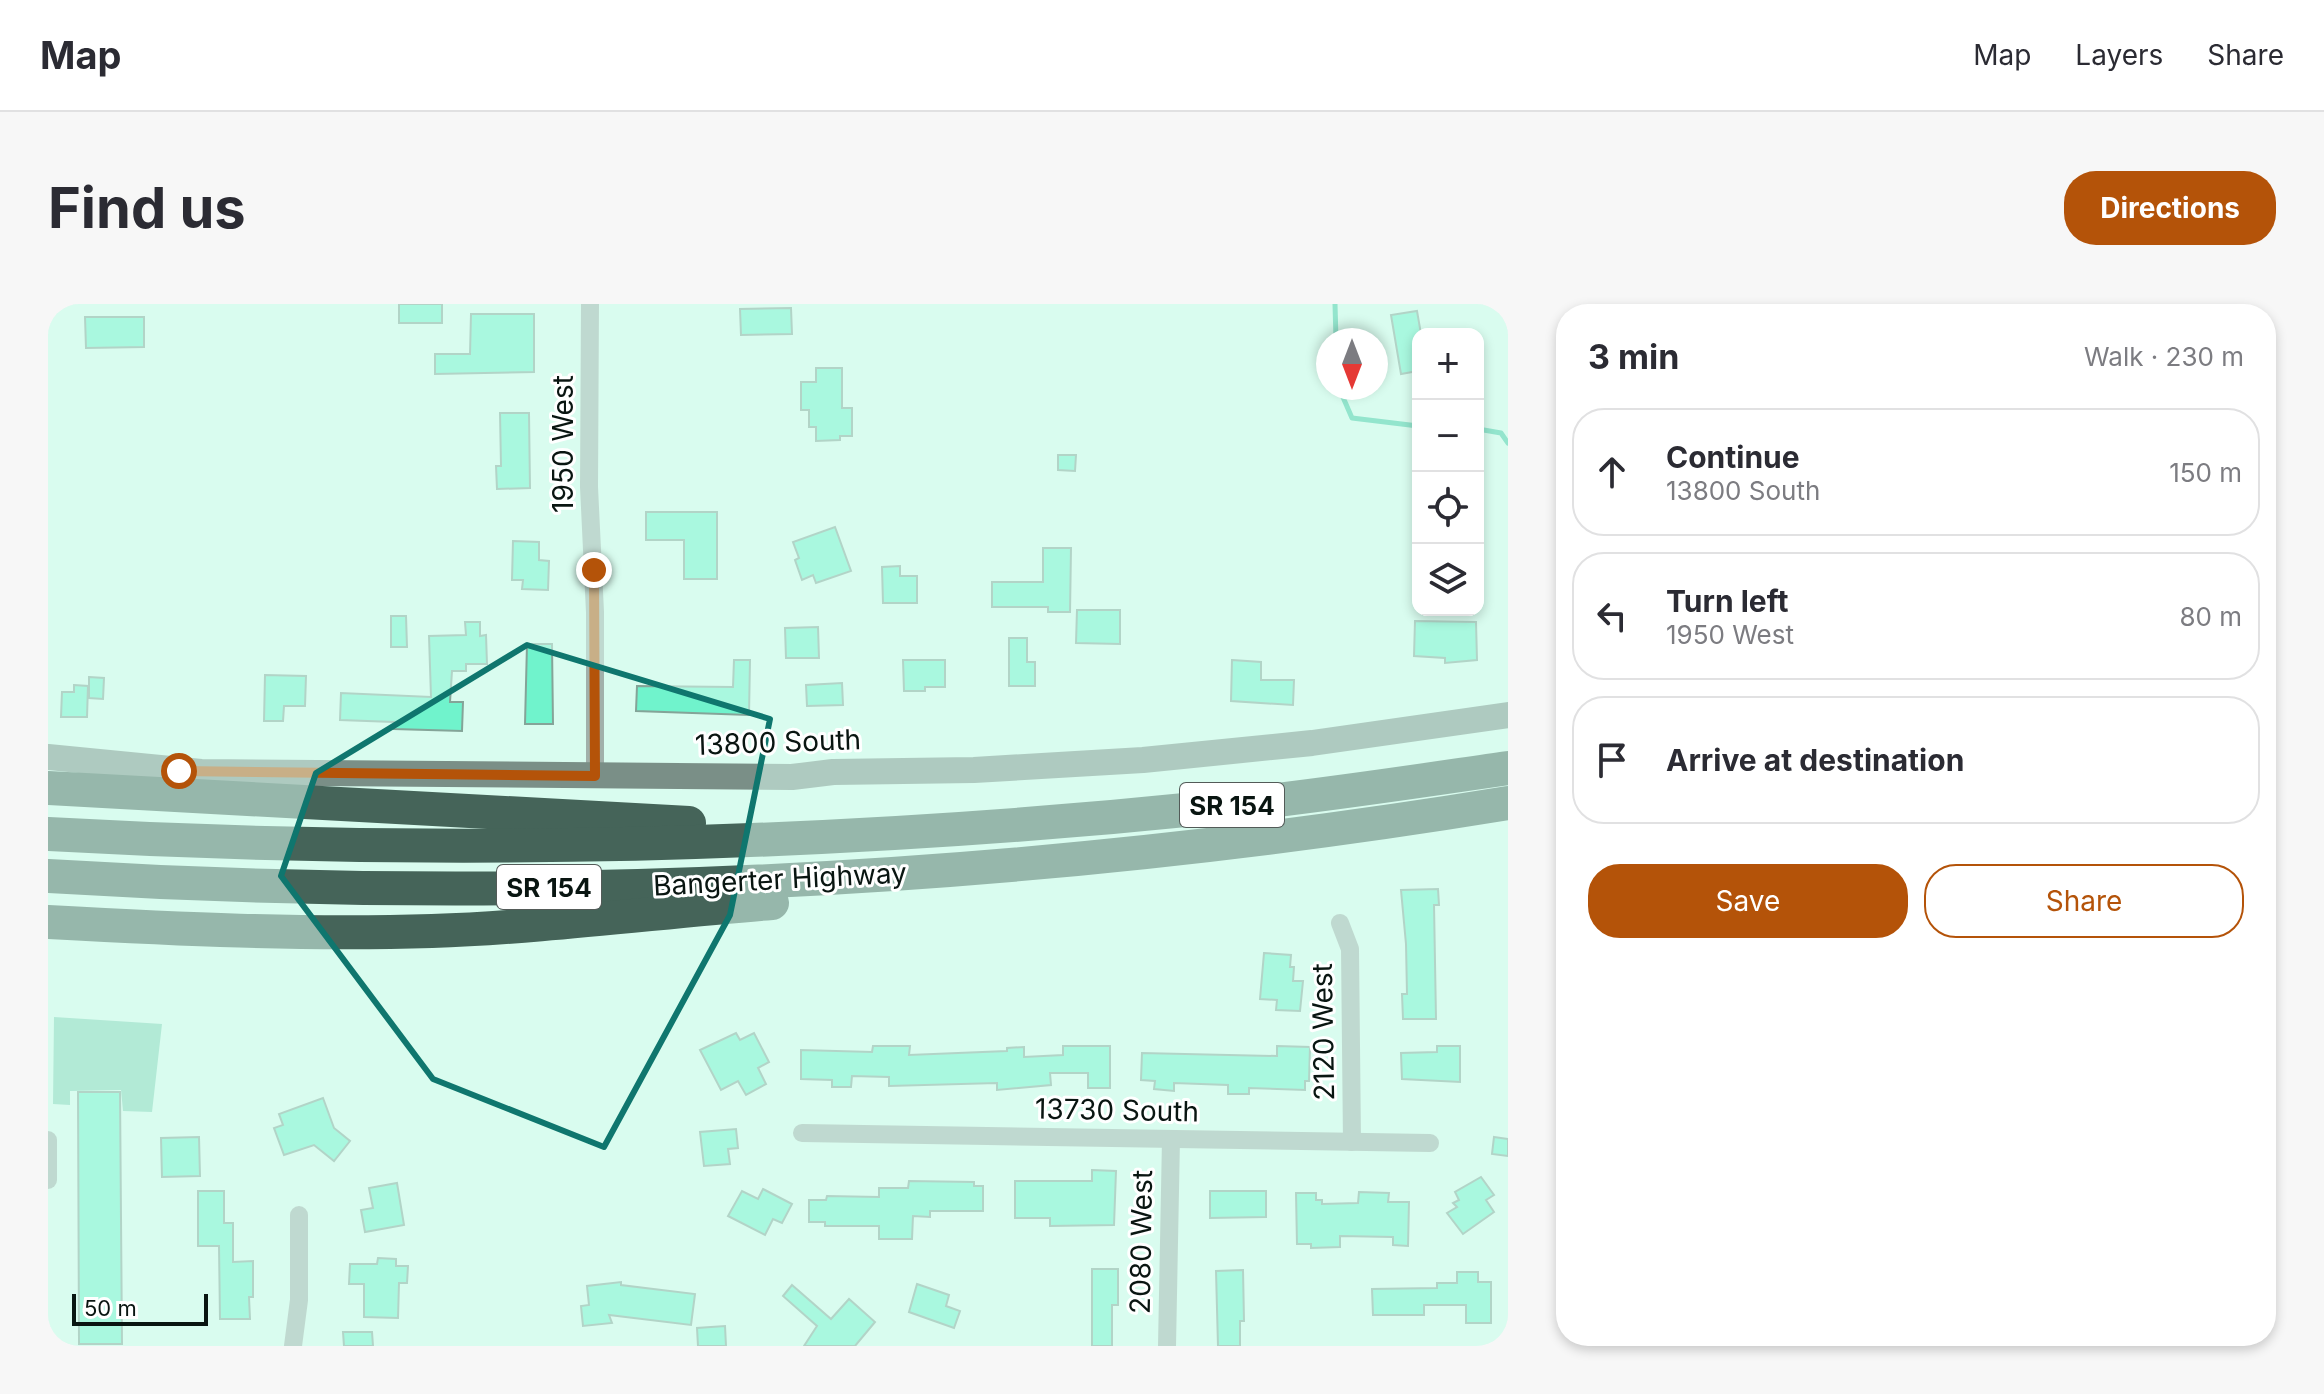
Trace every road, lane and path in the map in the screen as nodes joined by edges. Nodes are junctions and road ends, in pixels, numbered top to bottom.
1 (590, 304) edge
2 (1508, 715) edge
3 (48, 757) edge
4 (1508, 768) edge
5 (595, 776) junction
6 (48, 788) edge
7 (1508, 803) edge
8 (954, 829) junction
9 (48, 834) edge
10 (1049, 862) junction
11 (48, 876) edge
12 (48, 922) edge
13 (1340, 923) dead end
14 (802, 1133) dead end
15 (1171, 1139) junction
16 (48, 1140) edge
17 (1352, 1142) junction
18 (1430, 1143) dead end
19 (48, 1180) edge
20 (299, 1215) dead end
21 (293, 1346) edge
22 (1167, 1346) edge

1 - 5 street, 1950 West
2 - 5 street, 13800 South
3 - 5 street, 13800 South
4 - 8 highway, Bangerter Highway / SR 154
6 - 8 highway
7 - 10 highway, Bangerter Highway / SR 154
8 - 9 highway, Bangerter Highway / SR 154
10 - 11 highway, Bangerter Highway / SR 154
10 - 12 highway
13 - 17 street, 2120 West
14 - 15 street, 13730 South
15 - 17 street, 13730 South
15 - 22 street, 2080 West
16 - 19 street
17 - 18 street, 13730 South
20 - 21 street

